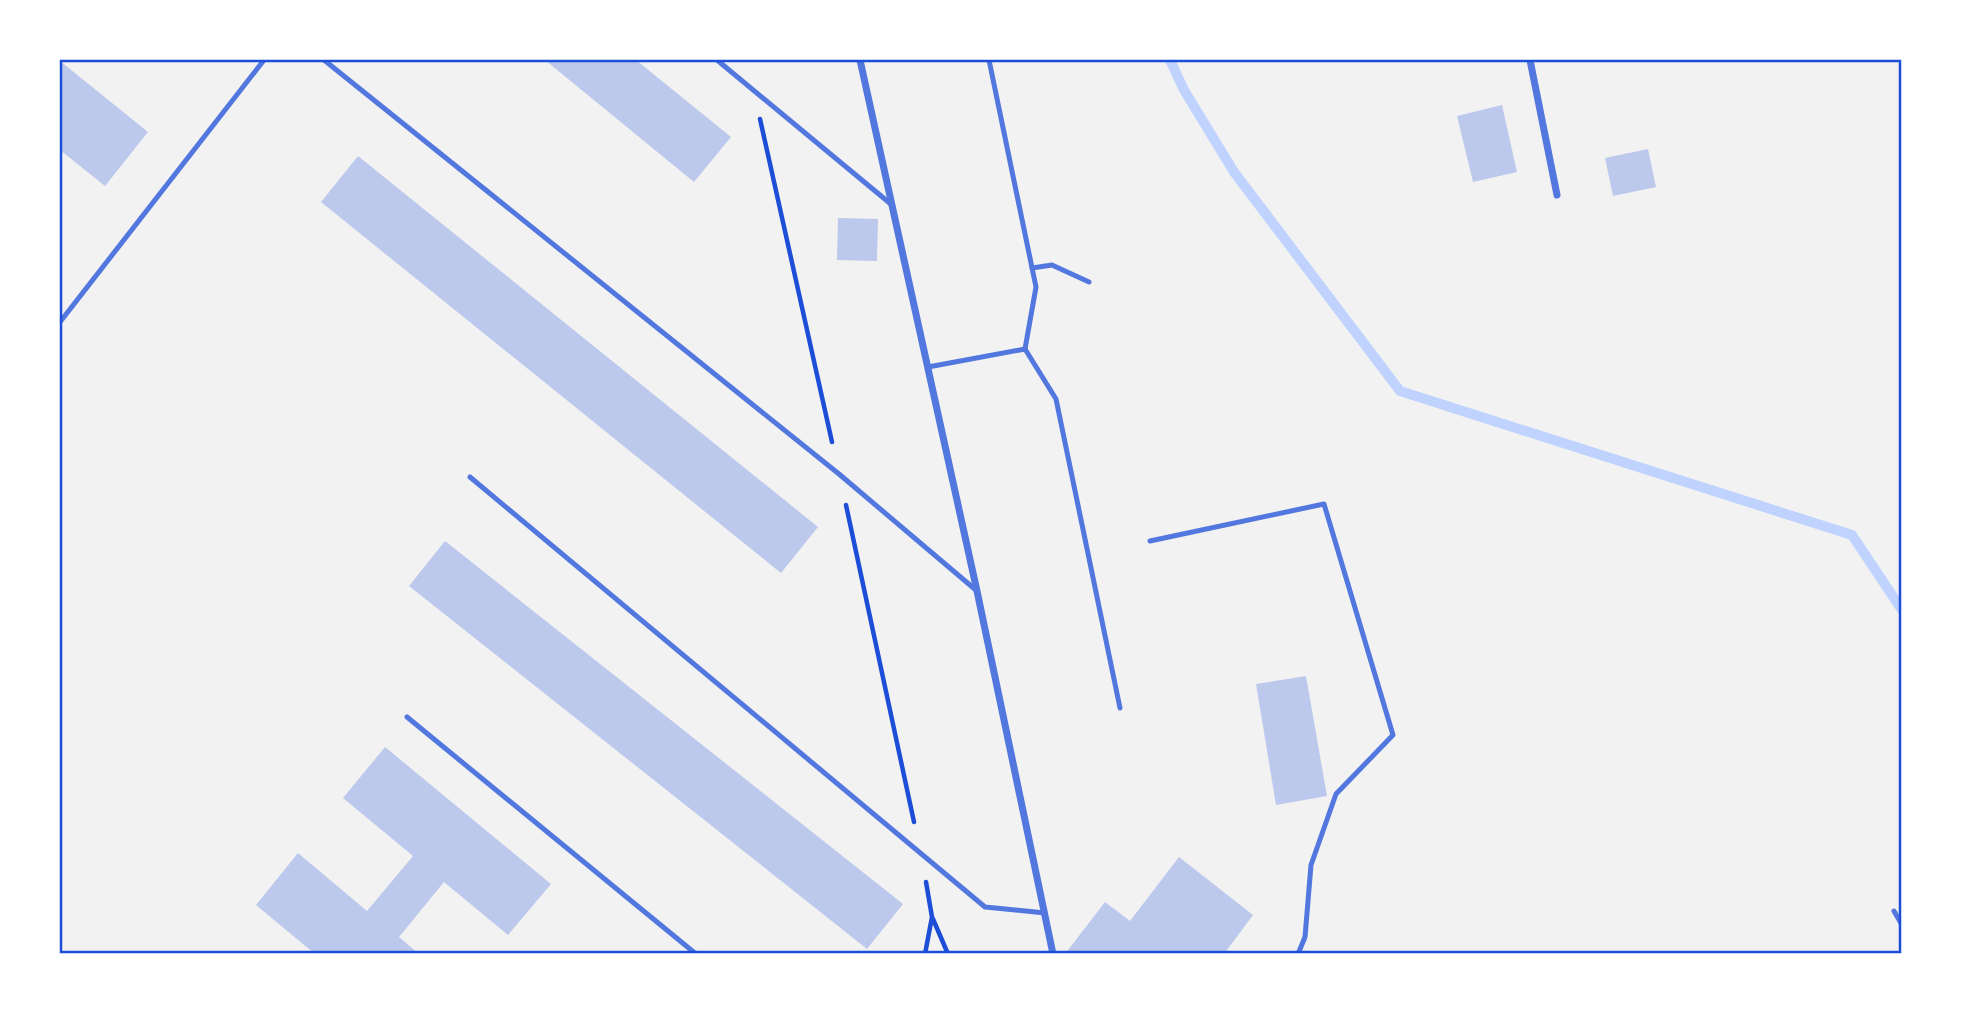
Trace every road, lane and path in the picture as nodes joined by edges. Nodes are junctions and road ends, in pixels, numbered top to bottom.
1 (264, 60) edge
2 (324, 60) edge
3 (717, 60) edge
4 (860, 60) edge
5 (989, 60) edge
6 (1530, 60) edge
7 (753, 90) junction
8 (1557, 195) dead end
9 (892, 205) junction
10 (1032, 268) junction
11 (1089, 282) dead end
12 (60, 322) edge
13 (1025, 349) junction
14 (928, 367) junction
15 (839, 474) junction
16 (470, 477) dead end
17 (1150, 541) dead end
18 (978, 591) junction
19 (1120, 708) dead end
20 (407, 717) dead end
21 (920, 852) junction
22 (1895, 911) dead end
23 (1045, 913) junction
24 (932, 917) junction
25 (1902, 925) edge
26 (696, 954) edge
27 (925, 954) edge
28 (948, 954) edge
29 (1053, 954) edge
30 (1298, 954) edge

1 - 12 lane
2 - 15 lane
3 - 7 lane
4 - 9 street
5 - 10 lane
6 - 8 street
7 - 9 lane
7 - 15 path
9 - 14 street
10 - 11 lane
10 - 13 lane
13 - 14 lane
13 - 19 lane
14 - 18 street
15 - 18 lane
15 - 21 path
16 - 21 lane
17 - 30 lane
18 - 23 street
20 - 26 lane
21 - 23 lane
21 - 24 path
22 - 25 lane
23 - 29 street
24 - 27 path
24 - 28 path

